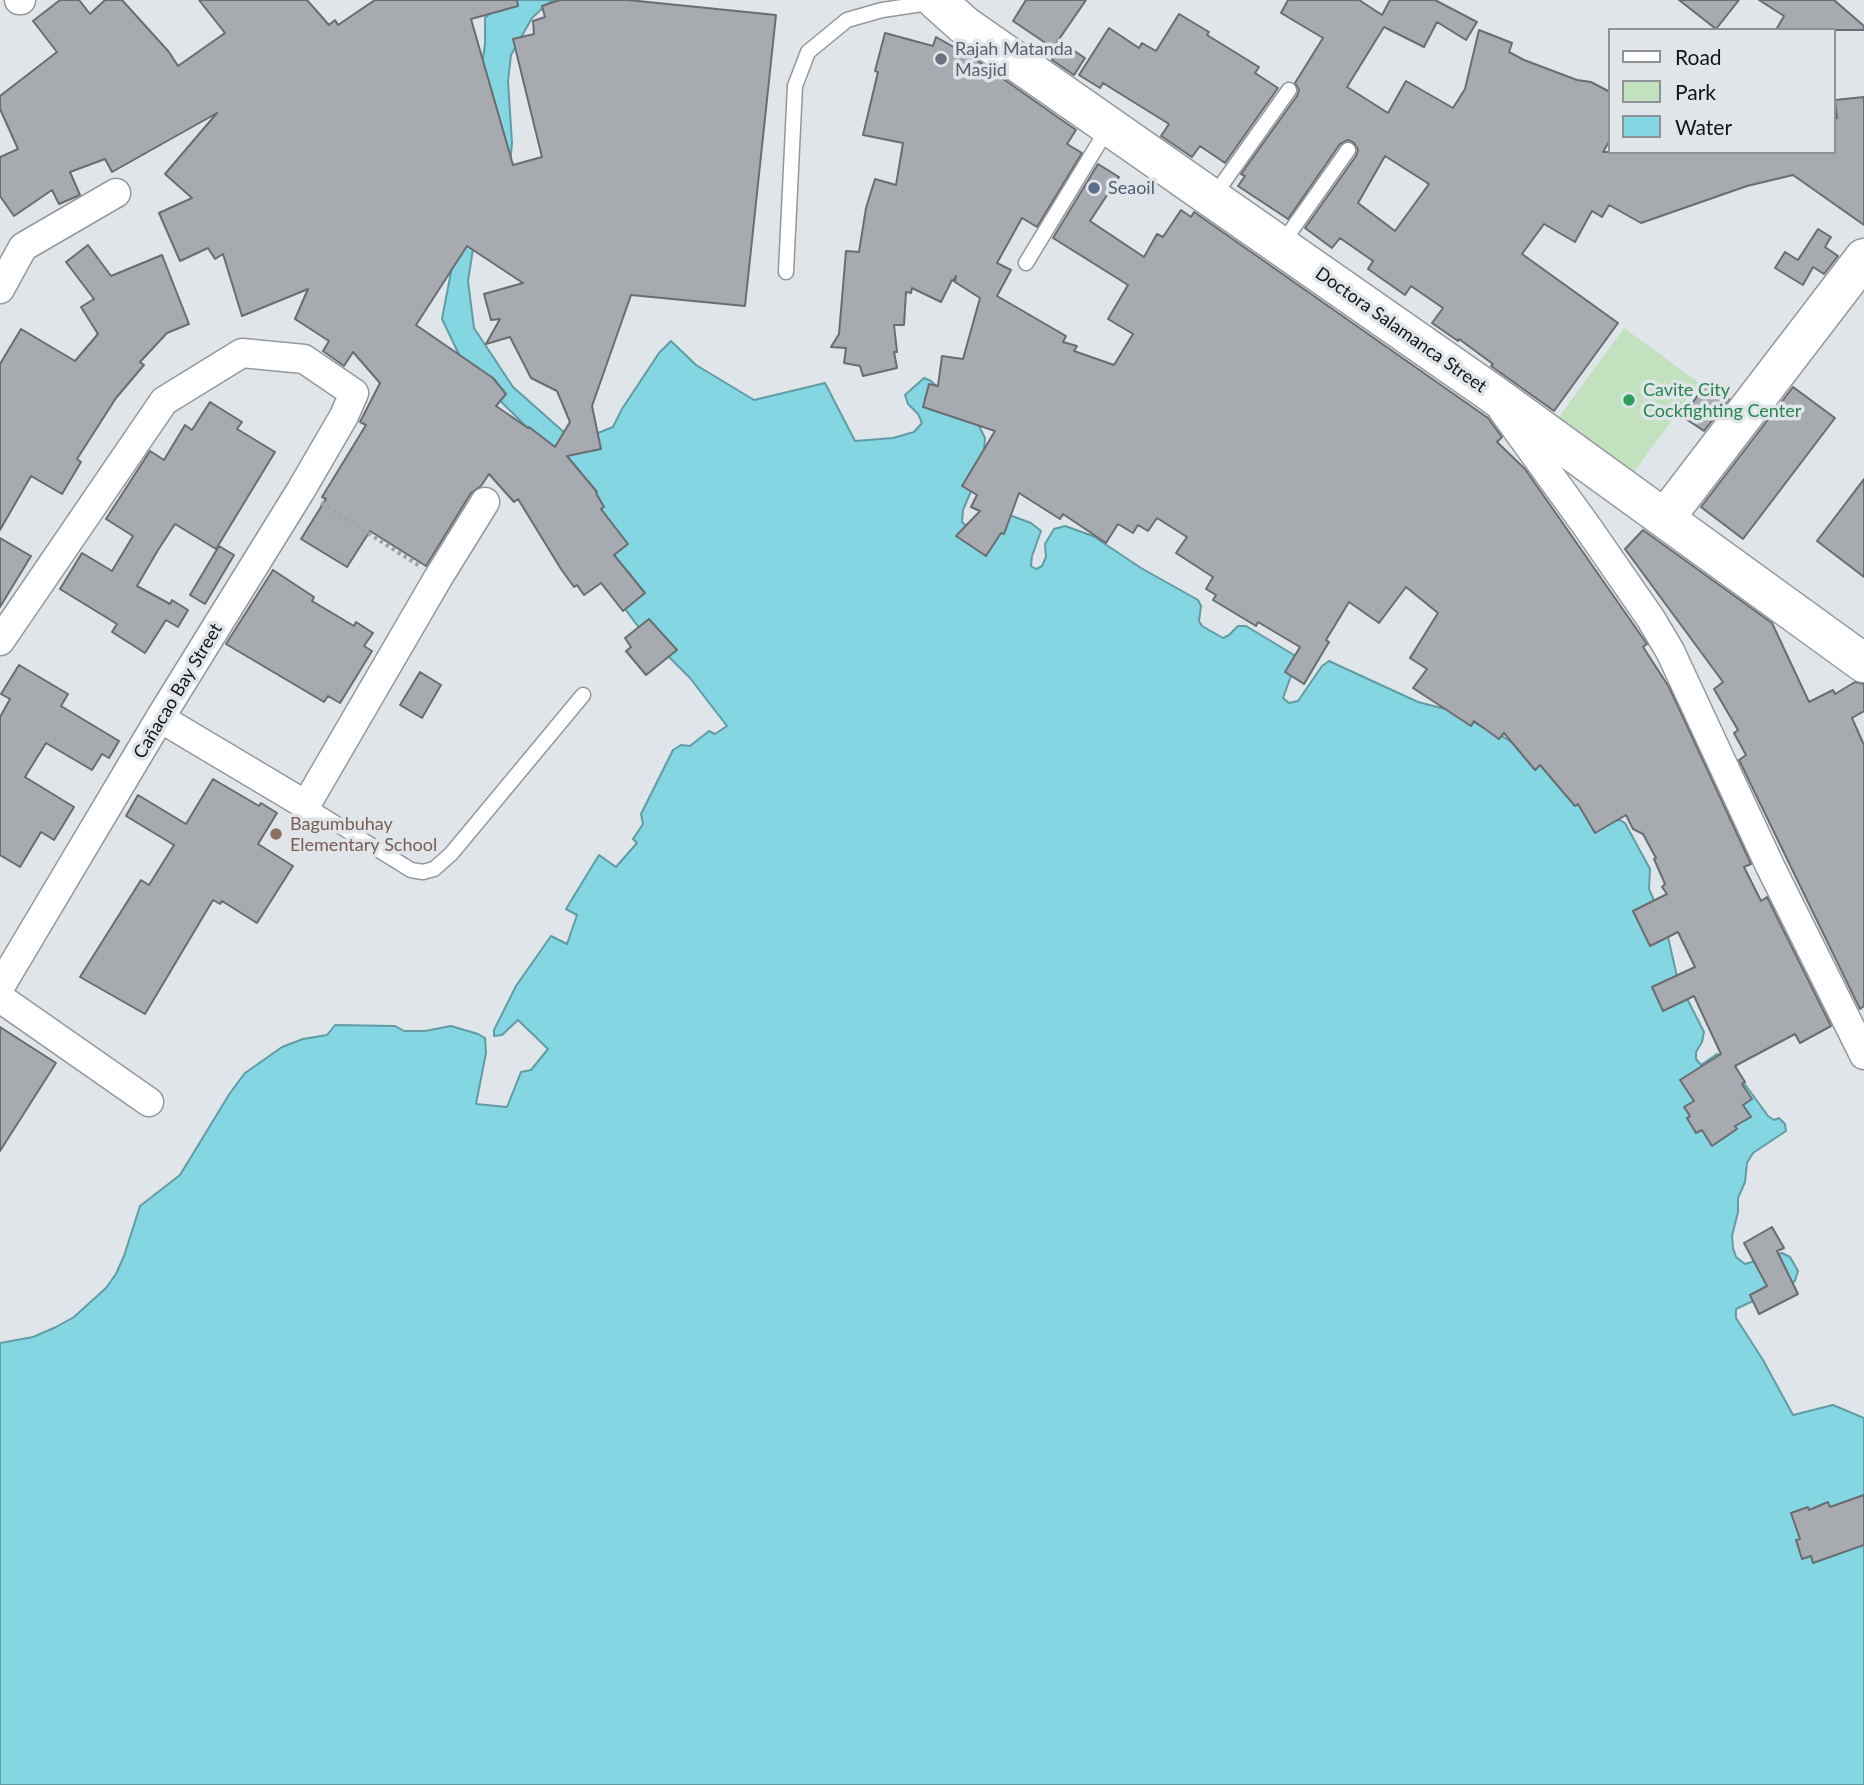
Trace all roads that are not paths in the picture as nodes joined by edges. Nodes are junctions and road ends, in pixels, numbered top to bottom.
1 (937, 1) edge
2 (1289, 90) dead end
3 (1108, 126) junction
4 (1348, 150) dead end
5 (116, 193) dead end
6 (1212, 198) junction
7 (1280, 246) junction
8 (1864, 258) edge
9 (1026, 263) dead end
10 (786, 272) dead end
11 (0, 289) edge
12 (1490, 392) junction
13 (485, 502) dead end
14 (1665, 518) junction
15 (0, 641) edge
16 (1864, 663) edge
17 (583, 695) dead end
18 (160, 718) junction
19 (306, 805) junction
20 (0, 988) edge
21 (0, 998) edge
22 (1864, 1055) edge
23 (149, 1102) dead end

1 - 3 main road, Doctora Salamanca Street
1 - 10 lane
2 - 6 lane
3 - 6 main road, Doctora Salamanca Street
3 - 9 lane
4 - 7 lane
5 - 11 street
6 - 7 main road, Doctora Salamanca Street
7 - 12 main road, Doctora Salamanca Street
8 - 14 main road
12 - 14 main road, Doctora Salamanca Street
12 - 22 street
13 - 19 street
14 - 16 main road, Doctora Salamanca Street
15 - 18 street, Cañacao Bay Street
17 - 19 lane
18 - 19 street
18 - 20 street, Cañacao Bay Street
21 - 23 street

